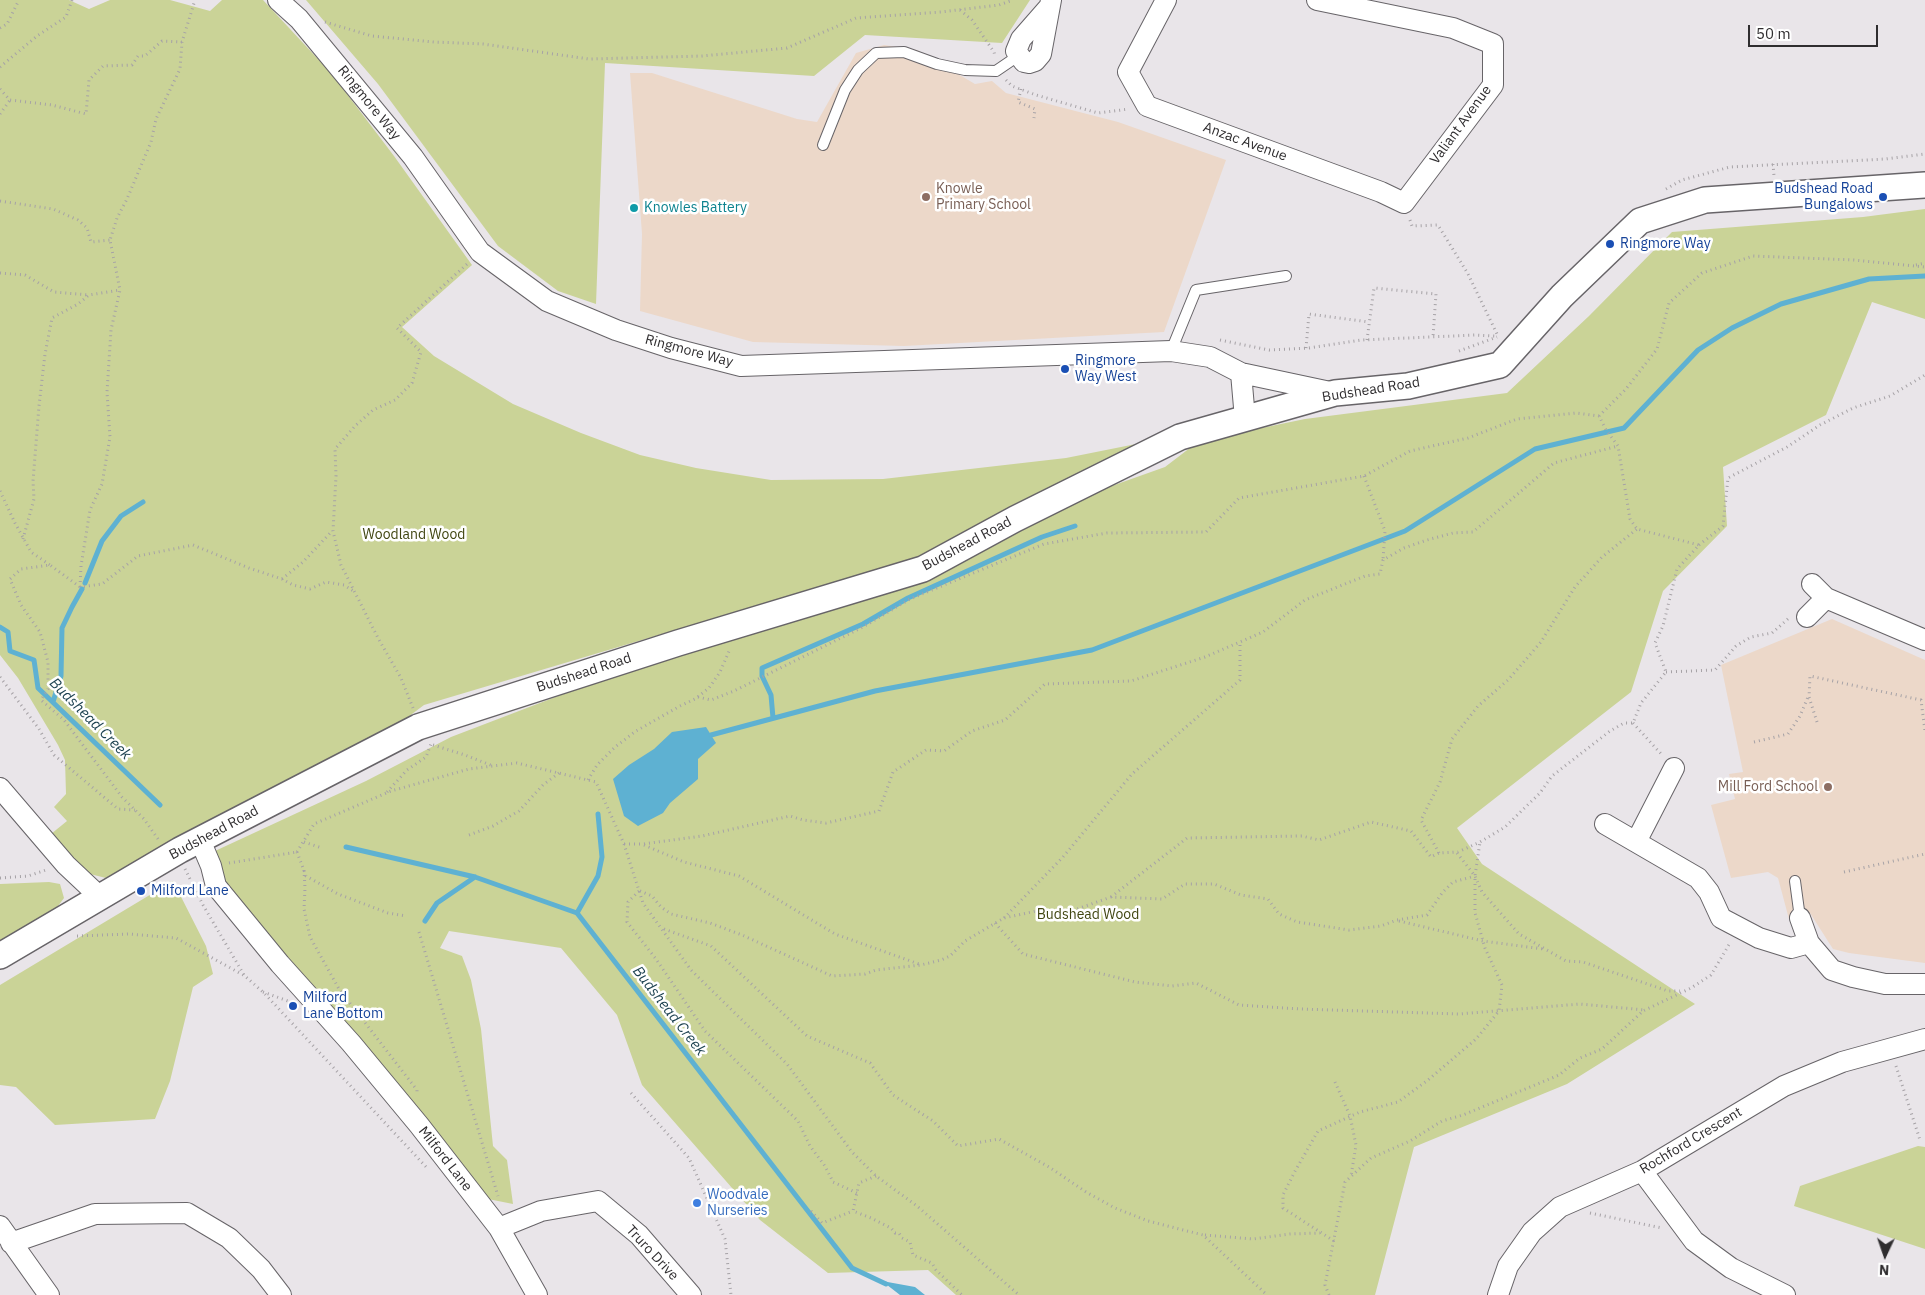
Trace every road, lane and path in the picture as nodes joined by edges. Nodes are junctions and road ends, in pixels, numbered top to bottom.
1 (19, 0) edge
2 (72, 0) edge
3 (195, 0) edge
4 (1012, 0) edge
5 (1166, 0) edge
6 (1317, 0) edge
7 (1050, 4) edge
8 (284, 6) edge
9 (959, 10) junction
10 (0, 28) edge
11 (182, 42) junction
12 (1018, 56) joint
13 (0, 67) edge
14 (996, 71) junction
15 (0, 89) edge
16 (1021, 89) junction
17 (10, 100) junction
18 (1147, 106) junction
19 (0, 114) edge
20 (1034, 118) dead end
21 (823, 145) dead end
22 (1925, 154) edge
23 (1730, 168) dead end
24 (1925, 185) edge
25 (0, 201) edge
26 (1404, 202) junction
27 (110, 240) junction
28 (480, 252) junction
29 (1925, 262) edge
30 (1911, 266) junction
31 (1925, 266) edge
32 (0, 273) edge
33 (1286, 276) dead end
34 (120, 290) junction
35 (89, 295) junction
36 (1369, 322) junction
37 (1433, 337) junction
38 (1218, 340) dead end
39 (1367, 340) junction
40 (1306, 348) junction
41 (1171, 351) junction
42 (1241, 373) junction
43 (1925, 375) edge
44 (1335, 393) junction
45 (1600, 416) junction
46 (1245, 419) junction
47 (1618, 446) junction
48 (1364, 476) junction
49 (0, 491) edge
50 (1637, 529) junction
51 (333, 531) junction
52 (23, 538) junction
53 (1700, 545) junction
54 (1383, 560) junction
55 (50, 566) junction
56 (282, 579) junction
57 (1812, 584) dead end
58 (80, 587) junction
59 (355, 592) junction
60 (1826, 598) junction
61 (1807, 617) joint
62 (739, 625) junction
63 (1925, 640) edge
64 (1240, 642) junction
65 (1666, 672) junction
66 (0, 677) edge
67 (698, 697) junction
68 (1809, 697) junction
69 (1817, 722) dead end
70 (1633, 723) junction
71 (1925, 731) edge
72 (427, 735) junction
73 (1754, 742) dead end
74 (494, 766) junction
75 (1674, 768) joint
76 (559, 773) junction
77 (588, 780) junction
78 (386, 793) junction
79 (2, 795) edge
80 (136, 810) junction
81 (1605, 824) dead end
82 (469, 835) dead end
83 (304, 842) junction
84 (1480, 842) junction
85 (1636, 842) junction
86 (624, 844) junction
87 (643, 844) junction
88 (322, 848) dead end
89 (183, 849) junction
90 (297, 852) junction
91 (1456, 852) junction
92 (1439, 853) junction
93 (1925, 854) edge
94 (66, 865) junction
95 (211, 866) junction
96 (304, 870) junction
97 (1844, 872) dead end
98 (1475, 876) junction
99 (0, 878) edge
100 (1794, 881) dead end
101 (639, 891) junction
102 (100, 897) junction
103 (1111, 897) junction
104 (406, 916) dead end
105 (1004, 918) junction
106 (1800, 918) joint
107 (1397, 920) junction
108 (995, 923) junction
109 (662, 929) junction
110 (419, 932) dead end
111 (71, 936) dead end
112 (1483, 942) junction
113 (1808, 943) junction
114 (1546, 949) junction
115 (0, 956) edge
116 (1718, 962) dead end
117 (922, 965) junction
118 (244, 976) junction
119 (1925, 984) edge
120 (1682, 991) junction
121 (1644, 1010) junction
122 (1499, 1011) junction
123 (1921, 1043) edge
124 (1897, 1070) dead end
125 (1336, 1082) dead end
126 (630, 1093) dead end
127 (1350, 1116) junction
128 (419, 1125) junction
129 (1920, 1140) dead end
130 (1642, 1171) junction
131 (432, 1173) dead end
132 (876, 1176) junction
133 (1351, 1177) junction
134 (857, 1193) junction
135 (811, 1211) dead end
136 (853, 1211) junction
137 (1591, 1214) dead end
138 (0, 1226) edge
139 (504, 1226) junction
140 (1648, 1226) dead end
141 (1321, 1233) junction
142 (1204, 1235) junction
143 (1334, 1241) junction
144 (11, 1243) junction
145 (49, 1295) edge
146 (280, 1295) edge
147 (537, 1295) edge
148 (691, 1295) edge
149 (731, 1295) edge
150 (962, 1295) edge
151 (1019, 1295) edge
152 (1267, 1295) edge
153 (1328, 1295) edge
154 (1498, 1295) edge
155 (1785, 1295) edge

1 - 10 path
2 - 13 path
3 - 11 path
4 - 9 path
5 - 18 street
6 - 26 street, Valiant Avenue
7 - 12 street
8 - 9 path
8 - 28 street, Ringmore Way
9 - 14 path
11 - 17 path
11 - 27 path
12 - 14 lane
14 - 16 path
14 - 21 lane
15 - 17 path
16 - 18 path
16 - 20 path
17 - 19 path
18 - 26 street, Anzac Avenue
22 - 23 path
24 - 44 street, Budshead Road
25 - 27 path
26 - 37 path
27 - 34 path
28 - 41 street, Ringmore Way
28 - 51 path
29 - 30 path
30 - 31 path
30 - 45 path
32 - 35 path
33 - 41 lane
34 - 35 path
34 - 58 path
35 - 52 path
36 - 37 path
36 - 39 path
36 - 40 path
37 - 39 path
38 - 40 path
39 - 40 path
41 - 42 street, Ringmore Way
42 - 44 street, Ringmore Way
42 - 46 street
43 - 53 path
44 - 46 street, Budshead Road
45 - 47 path
45 - 48 path
46 - 62 street, Budshead Road
47 - 50 path
47 - 54 path
48 - 54 path
48 - 67 path
49 - 52 path
50 - 53 path
50 - 92 path
51 - 56 path
51 - 59 path
52 - 55 path
53 - 65 path
54 - 64 path
55 - 58 path
55 - 80 path
56 - 58 path
56 - 59 path
57 - 60 street
59 - 72 path
60 - 61 street
60 - 63 street
61 - 65 path
62 - 67 path
62 - 72 street, Budshead Road
64 - 87 path
64 - 105 path
65 - 70 path
66 - 80 path
67 - 77 path
68 - 69 path
68 - 71 path
68 - 73 path
70 - 75 path
70 - 84 path
72 - 74 path
72 - 78 path
72 - 89 street, Budshead Road
74 - 76 path
74 - 78 path
75 - 85 street
76 - 77 path
76 - 82 path
77 - 86 path
78 - 83 path
79 - 94 street
80 - 89 path
81 - 85 street
83 - 88 path
83 - 90 path
84 - 91 path
84 - 98 path
85 - 113 street
86 - 87 path
86 - 101 path
87 - 117 path
89 - 95 street, Milford Lane
89 - 102 street, Budshead Road
89 - 118 path
90 - 95 path
90 - 96 path
91 - 92 path
91 - 98 path
92 - 103 path
93 - 97 path
94 - 99 path
94 - 102 street
95 - 128 street, Milford Lane
96 - 104 path
96 - 128 path
98 - 107 path
98 - 112 path
98 - 114 path
100 - 106 lane
101 - 109 path
101 - 117 path
101 - 134 path
102 - 115 street, Budshead Road
103 - 105 path
103 - 107 path
105 - 108 path
106 - 113 street
107 - 112 path
108 - 117 path
108 - 122 path
109 - 132 path
109 - 142 path
110 - 139 path
111 - 118 path
112 - 114 path
112 - 122 path
113 - 119 street
114 - 120 path
116 - 120 path
118 - 131 path
120 - 121 path
121 - 122 path
121 - 133 path
122 - 127 path
123 - 130 street, Rochford Crescent
124 - 129 path
125 - 127 path
126 - 149 path
127 - 133 path
127 - 141 path
128 - 139 street, Milford Lane
130 - 154 street, Rochford Crescent
130 - 155 street
132 - 134 path
132 - 151 path
133 - 143 path
134 - 136 path
135 - 136 path
136 - 150 path
137 - 140 path
138 - 144 street
139 - 147 street, Milford Lane
139 - 148 street, Truro Drive
141 - 142 path
141 - 143 path
142 - 152 path
143 - 153 path
144 - 145 street
144 - 146 street

